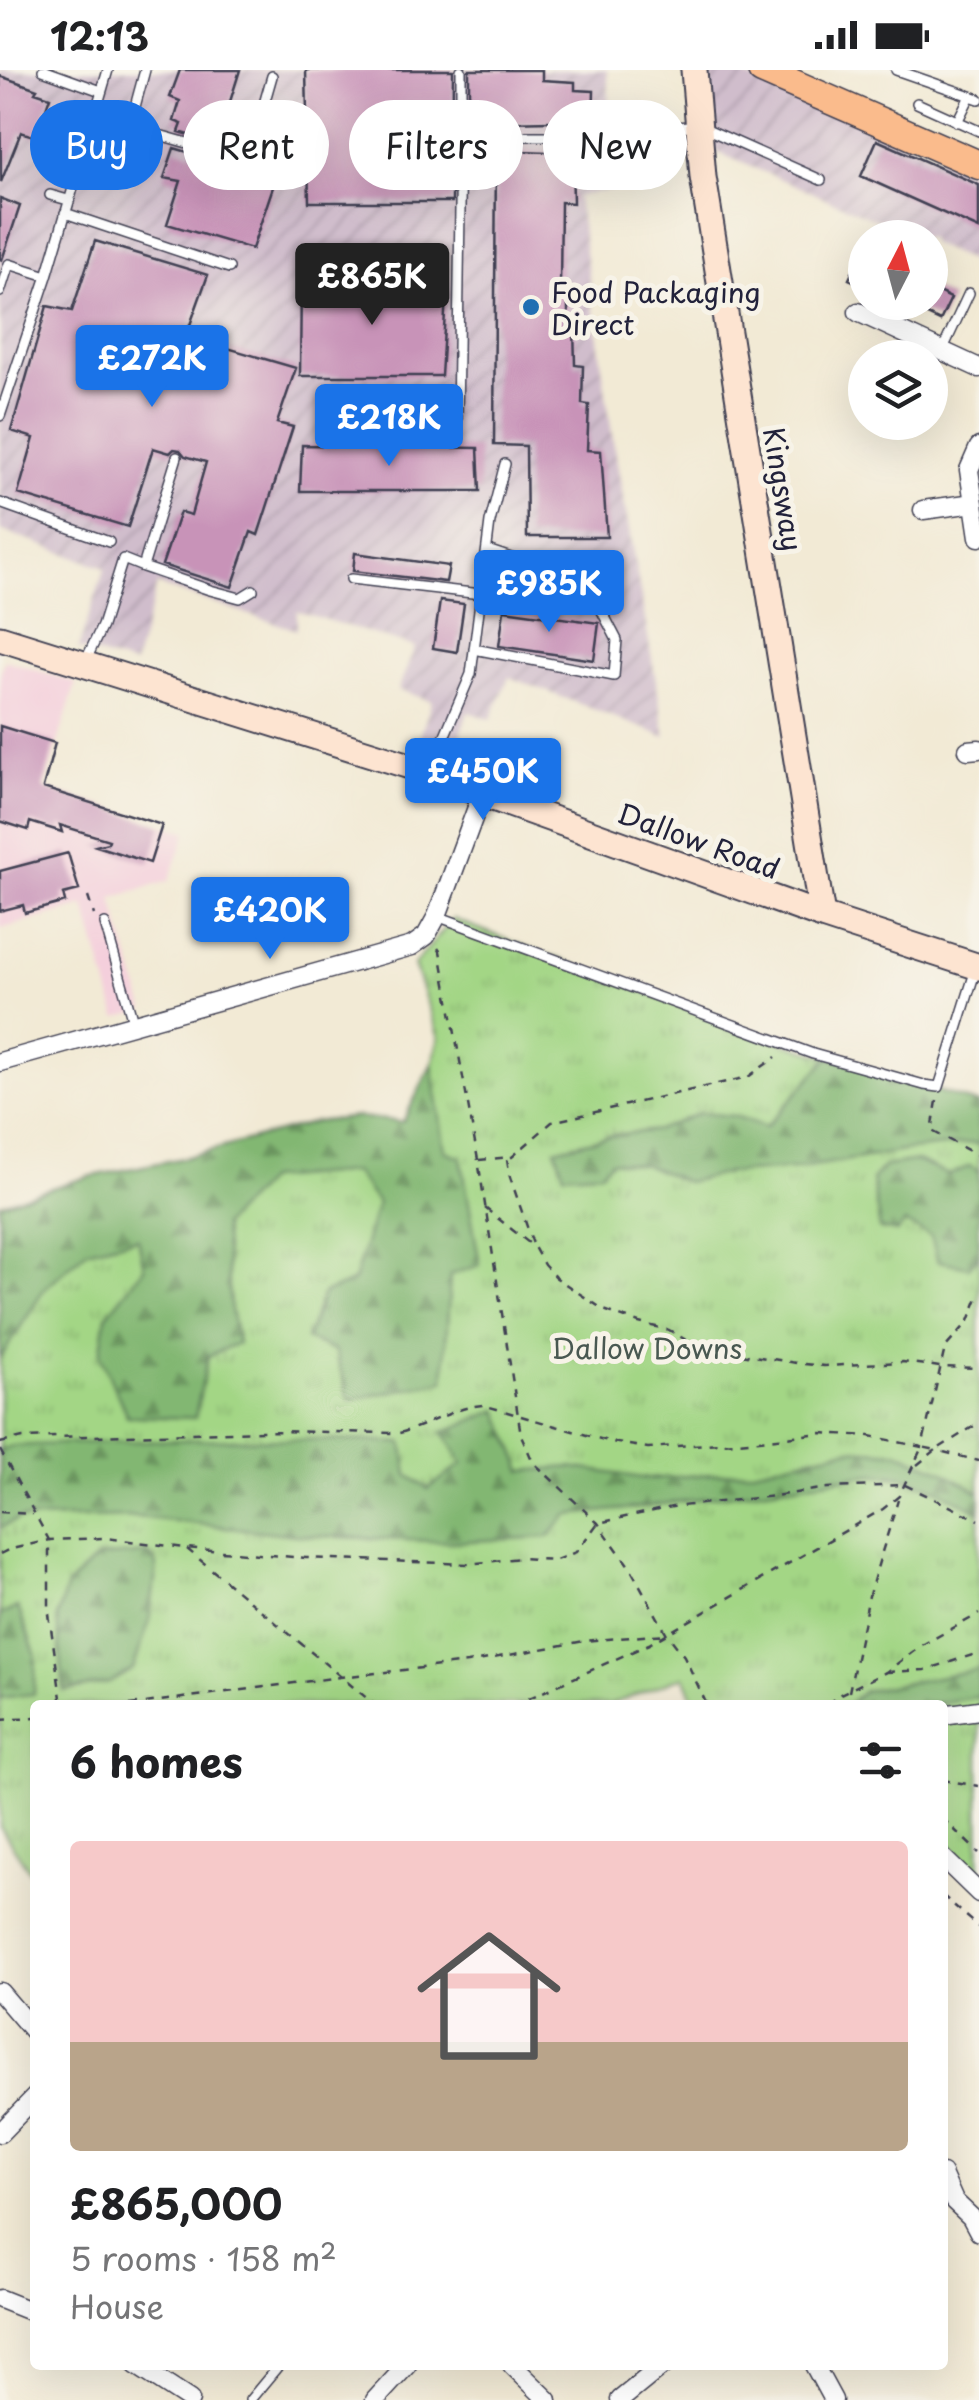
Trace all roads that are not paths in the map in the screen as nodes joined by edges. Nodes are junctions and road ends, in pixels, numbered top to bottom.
1 (43, 70) edge
2 (108, 70) edge
3 (145, 70) edge
4 (461, 70) edge
5 (694, 70) edge
6 (762, 70) edge
7 (896, 70) edge
8 (272, 76) dead end
9 (101, 91) junction
10 (974, 97) edge
11 (99, 100) edge
12 (137, 100) edge
13 (461, 100) edge
14 (918, 103) dead end
15 (958, 122) junction
16 (698, 125) junction
17 (979, 131) edge
18 (163, 135) edge
19 (523, 136) edge
20 (979, 165) edge
21 (821, 180) dead end
22 (71, 190) edge
23 (460, 190) edge
24 (50, 196) dead end
25 (68, 200) junction
26 (66, 213) junction
27 (229, 268) dead end
28 (46, 276) junction
29 (0, 292) edge
30 (969, 294) dead end
31 (875, 320) edge
32 (918, 340) edge
33 (947, 340) edge
34 (948, 354) edge
35 (979, 368) edge
36 (0, 416) edge
37 (322, 423) dead end
38 (979, 447) edge
39 (177, 456) dead end
40 (505, 464) dead end
41 (0, 503) edge
42 (974, 503) junction
43 (923, 510) dead end
44 (979, 538) edge
45 (109, 542) dead end
46 (487, 550) junction
47 (144, 567) junction
48 (350, 579) dead end
49 (253, 590) dead end
50 (481, 594) junction
51 (0, 638) edge
52 (474, 648) junction
53 (84, 665) junction
54 (429, 772) junction
55 (482, 794) junction
56 (437, 916) junction
57 (822, 916) junction
58 (105, 924) dead end
59 (978, 966) edge
60 (134, 1025) junction
61 (0, 1062) edge
62 (979, 1710) edge
63 (948, 1714) edge
64 (948, 1864) edge
65 (979, 1894) edge
66 (0, 1992) edge
67 (30, 2027) edge
68 (30, 2102) edge
69 (0, 2133) edge
70 (948, 2205) edge
71 (979, 2232) edge
72 (0, 2299) edge
73 (30, 2311) edge
74 (144, 2370) edge
75 (274, 2370) edge
76 (402, 2370) edge
77 (517, 2370) edge
78 (656, 2370) edge
79 (817, 2370) edge
80 (190, 2400) edge
81 (250, 2400) edge
82 (375, 2400) edge
83 (548, 2400) edge
84 (620, 2400) edge
85 (833, 2400) edge

1 - 9 lane
2 - 9 lane
3 - 12 lane
4 - 13 lane
5 - 16 street, Kingsway
6 - 20 main road
7 - 10 lane
8 - 18 lane
9 - 11 lane
10 - 15 lane
14 - 15 lane
15 - 17 lane
16 - 19 lane
16 - 21 lane
16 - 57 street, Kingsway
22 - 25 lane
23 - 37 lane
24 - 25 lane
25 - 26 lane
26 - 27 lane
26 - 28 lane
28 - 29 lane
28 - 36 lane
30 - 33 lane
31 - 32 street
34 - 35 street
38 - 42 street
39 - 47 lane
40 - 46 lane
41 - 45 lane
42 - 43 street
42 - 44 street
46 - 50 lane
46 - 52 lane
47 - 49 lane
47 - 53 lane
48 - 50 lane
50 - 52 lane
51 - 53 street, Dallow Road
52 - 54 lane
53 - 54 street, Dallow Road
54 - 55 street, Dallow Road
55 - 56 street
55 - 57 street, Dallow Road
56 - 59 lane
56 - 60 street
57 - 59 street, Dallow Road
58 - 60 lane
60 - 61 street
62 - 63 street
64 - 65 street
66 - 67 street
68 - 69 street
70 - 71 street
72 - 73 street
74 - 80 street
75 - 81 lane
76 - 82 street
77 - 83 street
78 - 84 street
79 - 85 street

